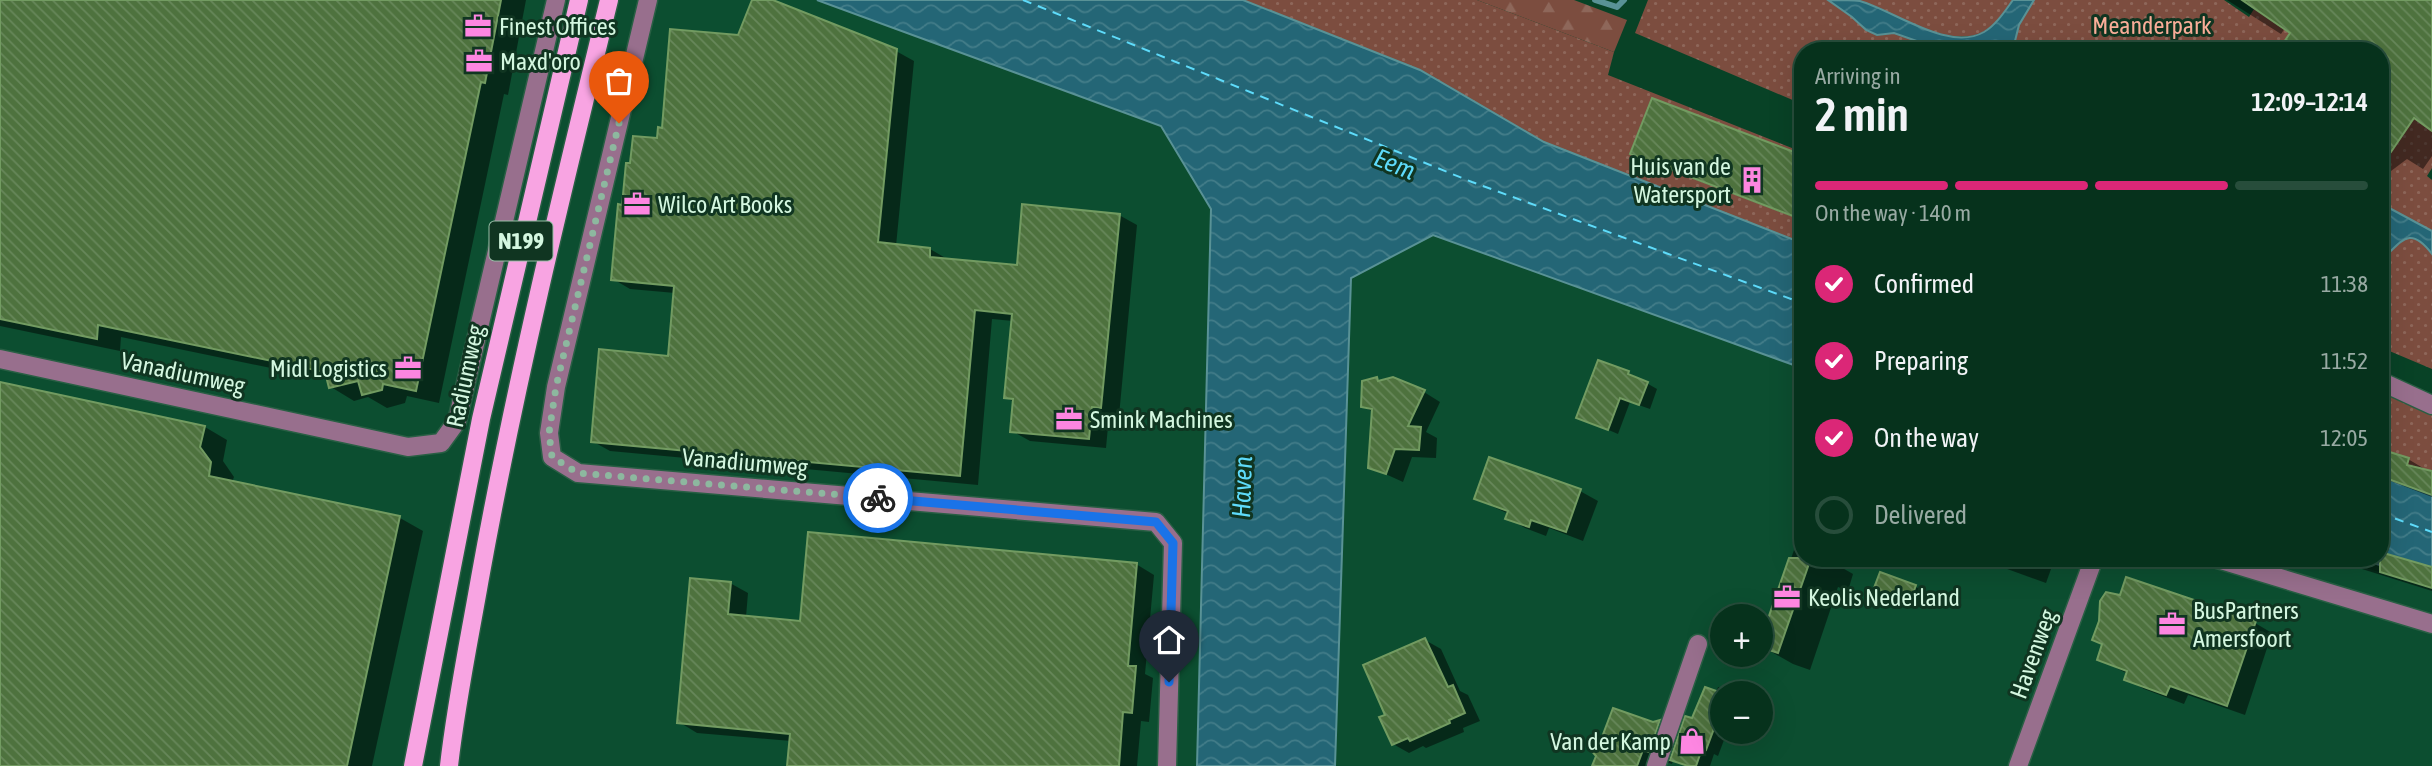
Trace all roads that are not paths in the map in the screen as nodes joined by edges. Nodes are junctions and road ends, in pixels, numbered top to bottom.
1 (556, 0) edge
2 (579, 0) edge
3 (609, 0) edge
4 (648, 0) edge
5 (0, 359) edge
6 (2389, 385) edge
7 (2432, 405) edge
8 (2091, 567) edge
9 (2244, 567) edge
10 (2432, 624) edge
11 (1698, 645) dead end
12 (413, 766) edge
13 (449, 766) edge
14 (1167, 766) edge
15 (1657, 766) edge
16 (2018, 766) edge

1 - 5 street, Vanadiumweg
2 - 12 main road, Radiumweg / N199
3 - 13 main road, N199
4 - 14 street, Vanadiumweg
6 - 7 street
8 - 16 street, Havenweg
9 - 10 street
11 - 15 street

